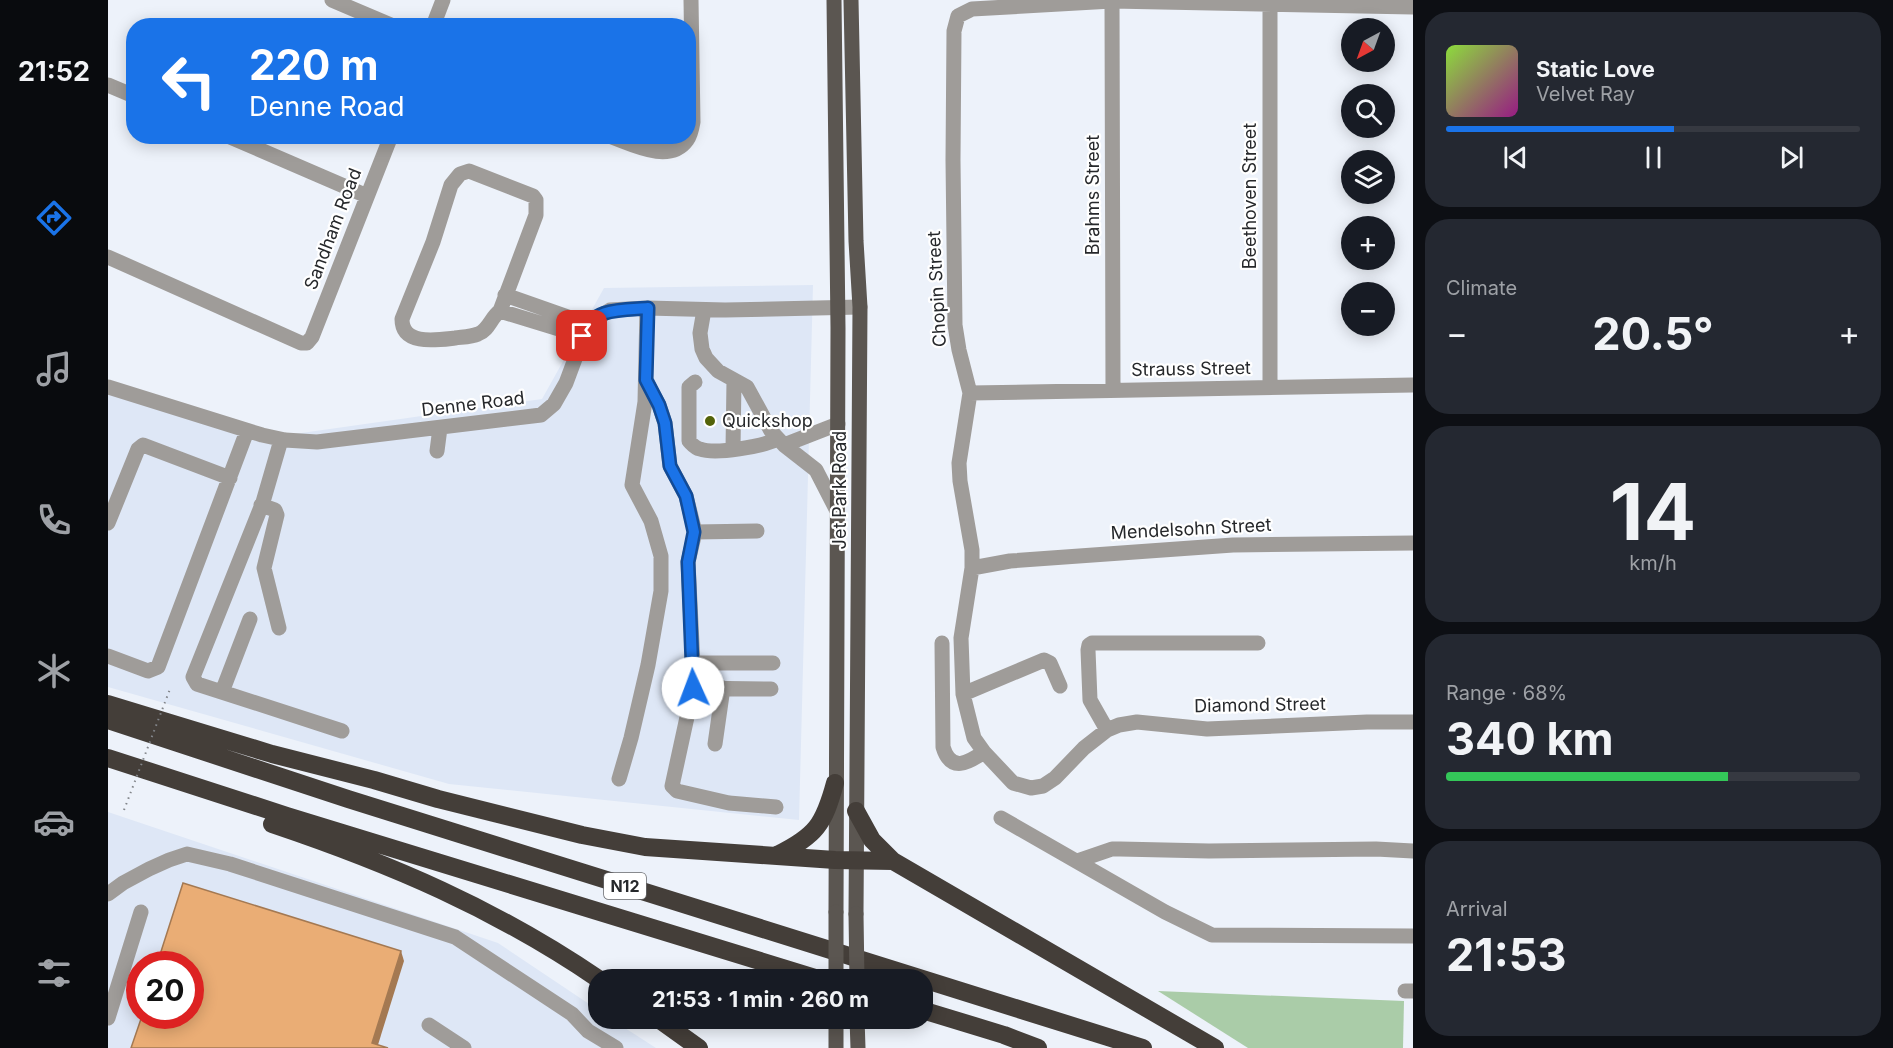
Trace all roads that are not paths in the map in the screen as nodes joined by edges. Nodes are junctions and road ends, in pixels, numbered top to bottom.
1 (332, 0) edge
2 (443, 0) edge
3 (691, 0) edge
4 (834, 0) edge
5 (851, 0) edge
6 (1112, 0) edge
7 (1270, 5) junction
8 (1413, 7) edge
9 (374, 18) edge
10 (436, 18) edge
11 (691, 18) edge
12 (108, 85) edge
13 (126, 93) edge
14 (247, 144) edge
15 (387, 144) edge
16 (633, 144) edge
17 (683, 144) edge
18 (367, 196) junction
19 (108, 258) edge
20 (505, 295) junction
21 (860, 307) junction
22 (648, 308) junction
23 (838, 309) junction
24 (704, 310) junction
25 (500, 311) junction
26 (585, 330) junction
27 (646, 380) junction
28 (734, 380) junction
29 (695, 382) dead end
30 (1413, 385) edge
31 (108, 387) edge
32 (1270, 387) junction
33 (1113, 390) junction
34 (970, 393) junction
35 (838, 424) junction
36 (440, 428) junction
37 (247, 431) junction
38 (281, 440) junction
39 (781, 442) junction
40 (733, 449) junction
41 (437, 451) dead end
42 (230, 478) junction
43 (261, 505) junction
44 (836, 508) junction
45 (108, 523) edge
46 (757, 531) dead end
47 (694, 532) junction
48 (1413, 543) edge
49 (972, 568) junction
50 (250, 619) dead end
51 (279, 628) dead end
52 (942, 643) dead end
53 (1258, 643) dead end
54 (108, 656) edge
55 (692, 663) junction
56 (773, 663) dead end
57 (1060, 686) dead end
58 (693, 688) junction
59 (723, 688) junction
60 (771, 689) dead end
61 (222, 692) junction
62 (963, 694) junction
63 (108, 704) edge
64 (108, 720) edge
65 (1413, 722) edge
66 (1107, 730) junction
67 (342, 731) dead end
68 (715, 744) dead end
69 (984, 752) junction
70 (108, 758) edge
71 (108, 766) edge
72 (619, 779) dead end
73 (835, 783) junction
74 (1023, 787) joint
75 (776, 807) dead end
76 (856, 811) junction
77 (1001, 818) dead end
78 (1413, 851) edge
79 (777, 855) junction
80 (835, 860) junction
81 (856, 860) junction
82 (893, 861) junction
83 (1077, 861) junction
84 (108, 894) edge
85 (141, 912) dead end
86 (1413, 936) edge
87 (786, 969) edge
88 (836, 969) edge
89 (857, 969) edge
90 (588, 972) edge
91 (933, 1013) edge
92 (108, 1018) edge
93 (429, 1025) dead end
94 (672, 1029) edge
95 (836, 1029) edge
96 (464, 1048) edge
97 (616, 1048) edge
98 (699, 1048) edge
99 (836, 1048) edge
100 (1038, 1048) edge
101 (1143, 1048) edge
102 (1215, 1048) edge

1 - 9 street
2 - 10 street
3 - 11 street
4 - 23 main road, Jet Park Road
5 - 21 main road, Jet Park Road
6 - 7 street
6 - 33 street, Brahms Street
6 - 34 street, Chopin Street
7 - 8 street
7 - 32 street, Beethoven Street
12 - 13 street
14 - 18 street
15 - 18 street, Sandham Road
16 - 17 street
18 - 19 street, Sandham Road
20 - 25 street
20 - 25 street
20 - 26 street
21 - 23 street
21 - 76 main road, Jet Park Road
22 - 24 street
22 - 26 street
22 - 27 street
23 - 24 street
23 - 35 main road, Jet Park Road
24 - 28 street
25 - 26 street
26 - 36 street, Denne Road
27 - 47 street
27 - 72 street
28 - 39 street
28 - 40 street
29 - 40 street
30 - 32 street, Strauss Street
31 - 37 street, Denne Road
32 - 33 street, Strauss Street
33 - 34 street, Strauss Street
34 - 49 street, Chopin Street
35 - 39 street
35 - 44 main road, Jet Park Road
36 - 38 street, Denne Road
36 - 41 street
37 - 38 street, Denne Road
37 - 42 street
38 - 43 street
39 - 40 street
39 - 44 street
42 - 45 street
42 - 54 street
43 - 51 street
43 - 61 street
44 - 73 main road, Jet Park Road
46 - 47 street
47 - 55 street
48 - 49 street, Mendelsohn Street
49 - 62 street, Chopin Street
50 - 61 street
52 - 69 street
53 - 66 street
55 - 56 street
55 - 58 street
57 - 62 street
58 - 59 street
58 - 75 street
59 - 60 street
59 - 68 street
61 - 67 street
62 - 69 street, Chopin Street
63 - 79 highway
64 - 101 highway, N12
65 - 66 street, Diamond Street
66 - 74 street, Diamond Street
69 - 74 street, Chopin Street
70 - 87 highway, N12
71 - 90 highway
73 - 79 highway
73 - 80 main road, Jet Park Road
76 - 81 main road, Jet Park Road
76 - 82 highway
77 - 83 street
78 - 83 street
79 - 80 highway
80 - 81 highway
80 - 88 main road, Jet Park Road, bridge
81 - 82 highway
81 - 89 main road, Jet Park Road, bridge
82 - 102 highway
83 - 86 street
84 - 97 street
85 - 92 street
91 - 100 highway
93 - 96 street
94 - 98 highway
95 - 99 main road

